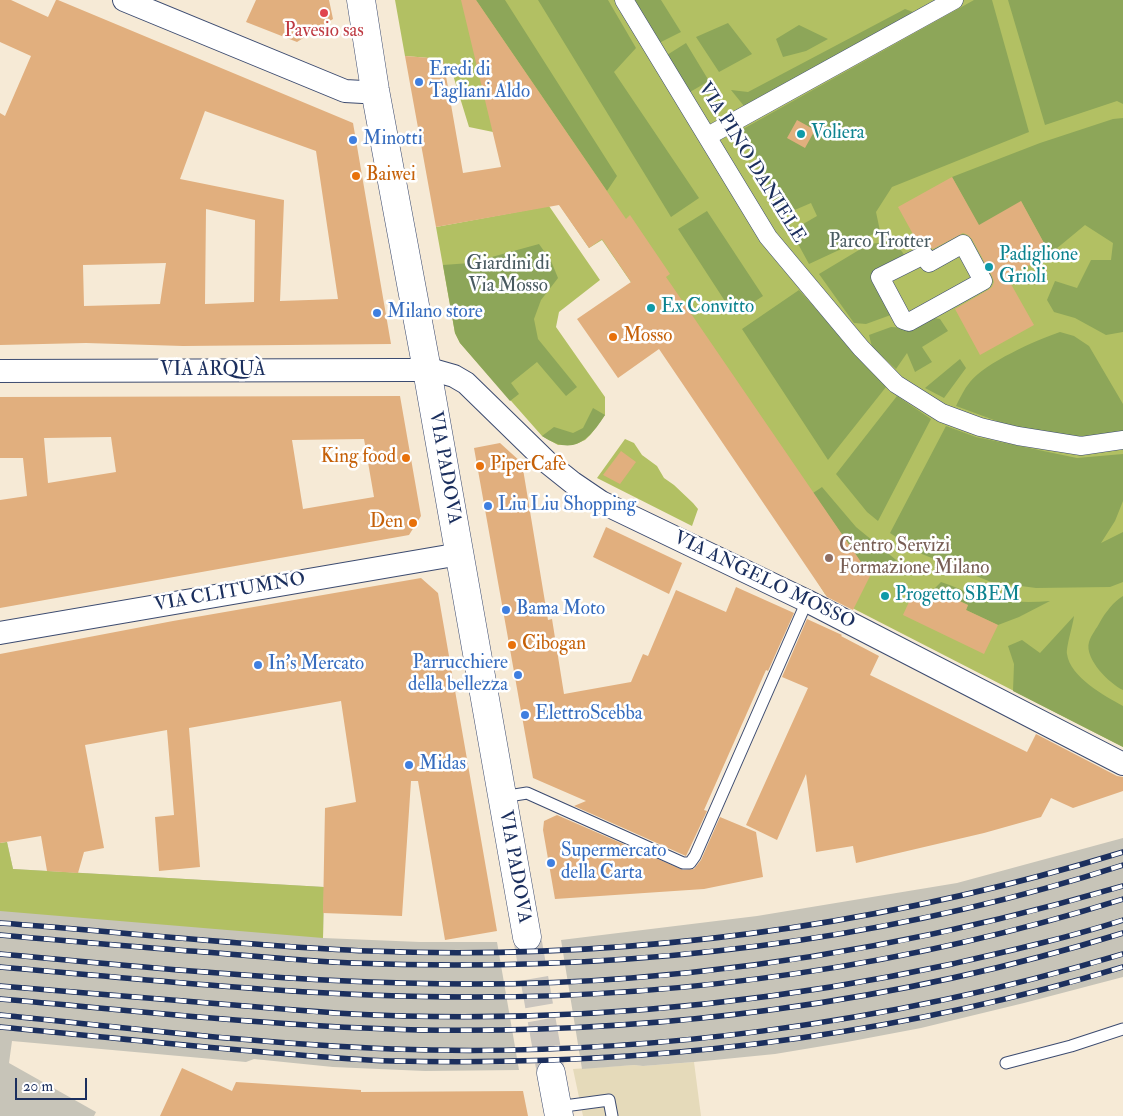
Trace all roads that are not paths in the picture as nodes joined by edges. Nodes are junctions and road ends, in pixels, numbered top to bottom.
1 (124, 0) edge
2 (361, 0) edge
3 (624, 0) edge
4 (954, 0) edge
5 (375, 90) junction
6 (708, 136) junction
7 (912, 320) joint
8 (427, 370) junction
9 (0, 371) edge
10 (1123, 440) edge
11 (460, 554) junction
12 (806, 601) junction
13 (0, 633) edge
14 (1123, 764) edge
15 (502, 797) junction
16 (527, 937) tunnel mouth
17 (1123, 1029) edge
18 (1006, 1063) dead end
19 (552, 1073) tunnel mouth
20 (558, 1111) edge
21 (612, 1116) edge

1 - 5 street
2 - 5 street, VIA PADOVA
3 - 6 street, VIA PINO DANIELE
4 - 6 street
5 - 8 street, VIA PADOVA
6 - 10 street, VIA PINO DANIELE
7 - 7 street
8 - 9 street, VIA ARQUÀ
8 - 11 street, VIA PADOVA
8 - 12 street, VIA ANGELO MOSSO
11 - 13 street, VIA CLITUMNO
11 - 15 street, VIA PADOVA
12 - 14 street, VIA ANGELO MOSSO
12 - 15 lane
15 - 16 street, VIA PADOVA
17 - 18 lane
19 - 20 street
20 - 21 lane

